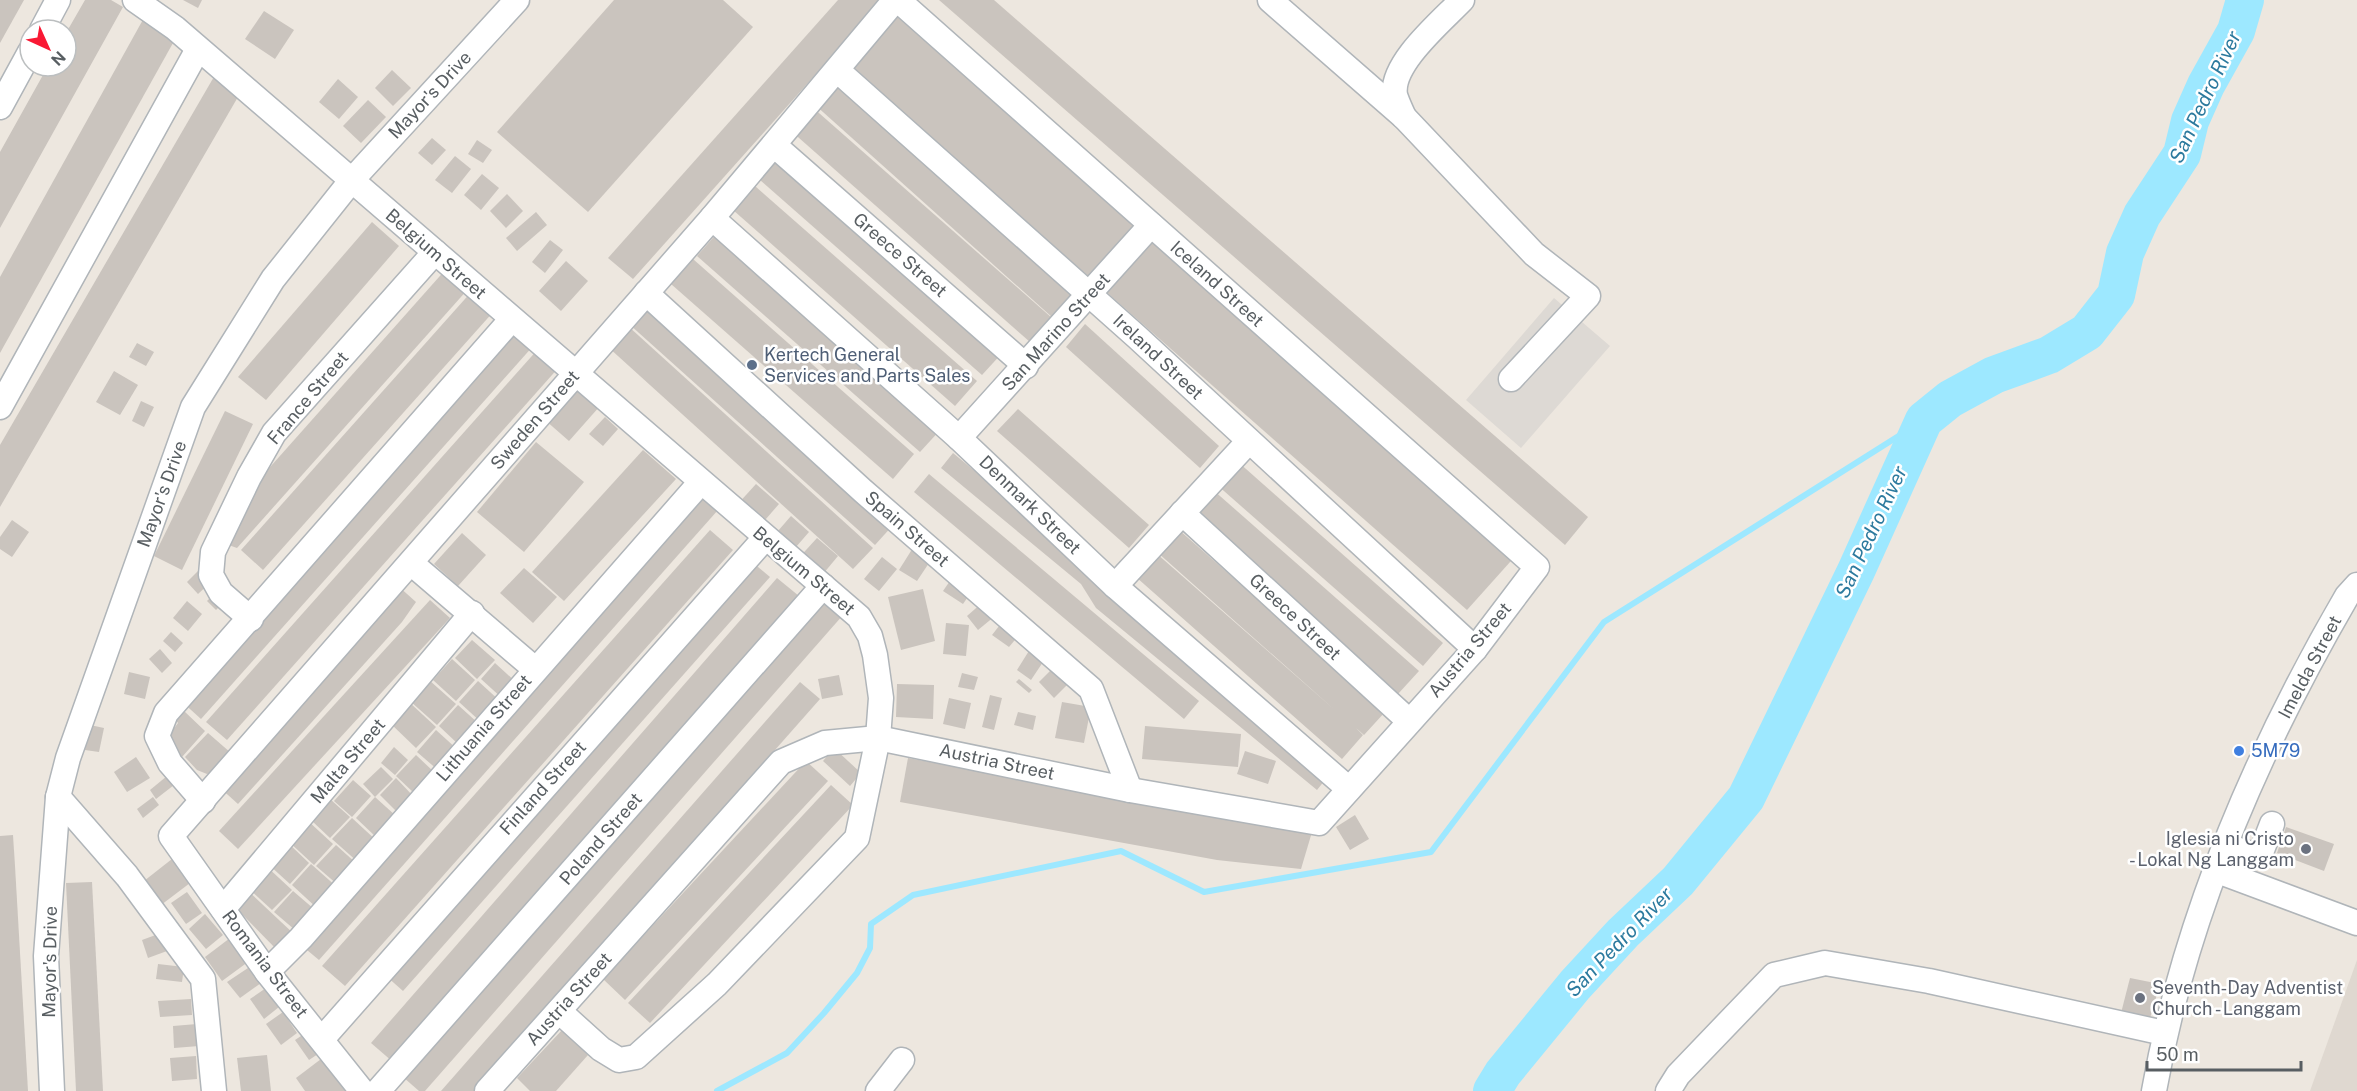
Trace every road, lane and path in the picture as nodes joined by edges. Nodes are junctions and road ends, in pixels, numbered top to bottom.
1 (58, 0) edge
2 (135, 0) edge
3 (517, 0) edge
4 (896, 0) edge
5 (1270, 0) edge
6 (1462, 0) edge
7 (48, 18) edge
8 (198, 49) junction
9 (837, 70) junction
10 (18, 74) edge
11 (0, 107) edge
12 (1404, 117) junction
13 (774, 145) junction
14 (351, 181) junction
15 (712, 218) junction
16 (1151, 225) junction
17 (435, 252) junction
18 (646, 293) junction
19 (1090, 295) junction
20 (511, 320) junction
21 (1026, 366) junction
22 (575, 375) junction
23 (1511, 379) dead end
24 (0, 407) edge
25 (959, 438) junction
26 (1248, 441) junction
27 (700, 483) junction
28 (1182, 513) junction
29 (765, 538) junction
30 (411, 563) junction
31 (1537, 567) joint
32 (2357, 585) edge
33 (823, 586) junction
34 (1115, 586) junction
35 (472, 613) junction
36 (251, 618) junction
37 (1474, 649) junction
38 (536, 669) junction
39 (1409, 722) junction
40 (879, 738) junction
41 (1349, 789) junction
42 (1130, 790) junction
43 (58, 797) junction
44 (203, 801) junction
45 (2272, 824) dead end
46 (171, 836) joint
47 (2224, 845) junction
48 (2215, 870) junction
49 (223, 909) junction
50 (2357, 923) edge
51 (267, 972) junction
52 (559, 1011) junction
53 (2164, 1034) junction
54 (322, 1039) junction
55 (902, 1060) dead end
56 (52, 1091) edge
57 (213, 1091) edge
58 (362, 1091) edge
59 (378, 1091) edge
60 (487, 1091) edge
61 (878, 1091) edge
62 (1668, 1091) edge
63 (2154, 1091) edge

1 - 7 street
2 - 8 street, Belgium Street
3 - 14 street, Mayor's Drive
4 - 9 street, Sweden Street
4 - 16 street, Iceland Street
5 - 12 street
6 - 12 street
8 - 14 street, Belgium Street
8 - 24 street
9 - 13 street, Sweden Street
9 - 19 street, Ireland Street
10 - 11 street
12 - 23 street
13 - 15 street, Sweden Street
13 - 21 street, Greece Street
14 - 17 street, Belgium Street
14 - 43 street, Mayor's Drive
15 - 18 street, Sweden Street
15 - 25 street, Denmark Street
16 - 19 street, San Marino Street
16 - 31 street, Iceland Street
17 - 20 street, Belgium Street
17 - 36 street, France Street
18 - 22 street, Sweden Street
18 - 42 street, Spain Street
19 - 21 street, San Marino Street
19 - 26 street, Ireland Street
20 - 22 street, Belgium Street
20 - 36 street
21 - 25 street, San Marino Street
22 - 27 street, Belgium Street
22 - 30 street, Sweden Street
25 - 34 street, Denmark Street
26 - 28 street
26 - 37 street, Ireland Street
27 - 29 street, Belgium Street
27 - 38 street, Lithuania Street
28 - 34 street
28 - 39 street, Greece Street
29 - 33 street, Belgium Street
29 - 54 street, Finland Street
30 - 35 street
30 - 44 street, Sweden Street
31 - 37 street, Austria Street
32 - 47 street, Imelda Street
33 - 40 street, Belgium Street
33 - 59 street, Poland Street
34 - 41 street, Denmark Street
35 - 38 street
35 - 49 street, Malta Street
36 - 44 street
37 - 39 street, Austria Street
38 - 51 street, Lithuania Street
39 - 41 street, Austria Street
40 - 42 street, Austria Street
40 - 52 street, Austria Street
40 - 52 street, Belgium Street
41 - 42 street, Austria Street
43 - 56 street, Mayor's Drive
43 - 57 street
44 - 46 street, Sweden Street
45 - 47 street
46 - 49 street, Romania Street
47 - 48 street, Imelda Street
48 - 50 street
48 - 53 street, Imelda Street
49 - 51 street, Romania Street
51 - 54 street, Romania Street
52 - 60 street, Austria Street
53 - 62 street
53 - 63 street, Imelda Street
54 - 58 street, Romania Street
55 - 61 street

